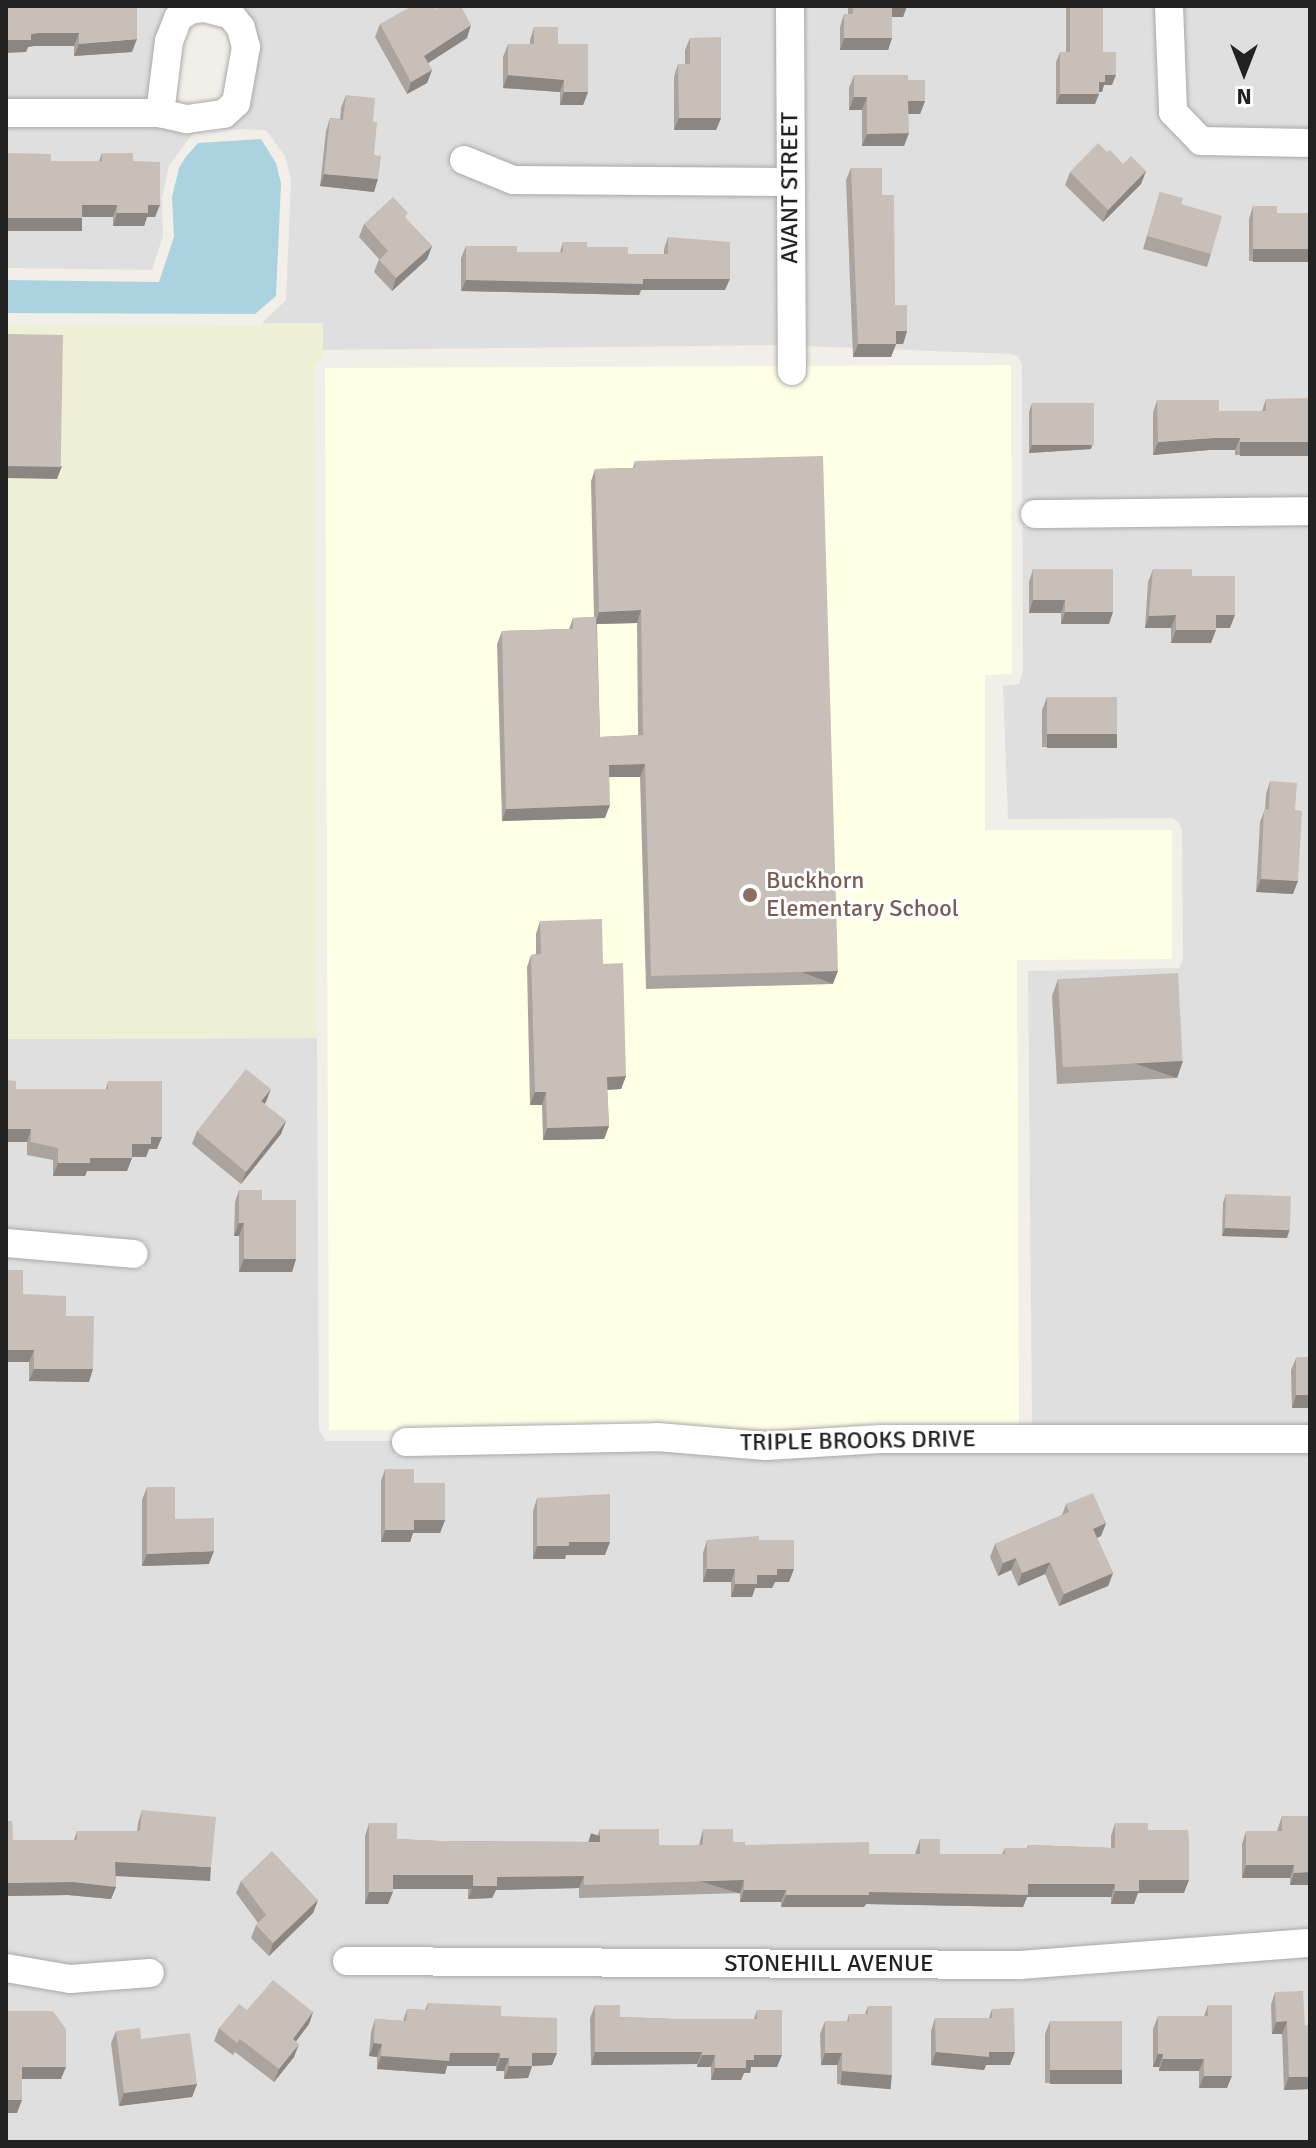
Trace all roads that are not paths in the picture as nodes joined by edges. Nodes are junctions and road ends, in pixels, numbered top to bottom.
1 (790, 6) edge
2 (1169, 6) edge
3 (6, 113) edge
4 (160, 113) dead end
5 (1310, 143) edge
6 (464, 160) dead end
7 (790, 182) junction
8 (792, 371) dead end
9 (1310, 511) edge
10 (1035, 514) dead end
11 (6, 1243) edge
12 (134, 1254) dead end
13 (1310, 1439) edge
14 (406, 1442) dead end
15 (1310, 1943) edge
16 (347, 1961) dead end
17 (6, 1968) edge
18 (150, 1973) dead end

1 - 7 street, AVANT STREET
2 - 5 street
3 - 4 street
6 - 7 street
7 - 8 street, AVANT STREET
9 - 10 street
11 - 12 street
13 - 14 street, TRIPLE BROOKS DRIVE
15 - 16 street, STONEHILL AVENUE
17 - 18 street

